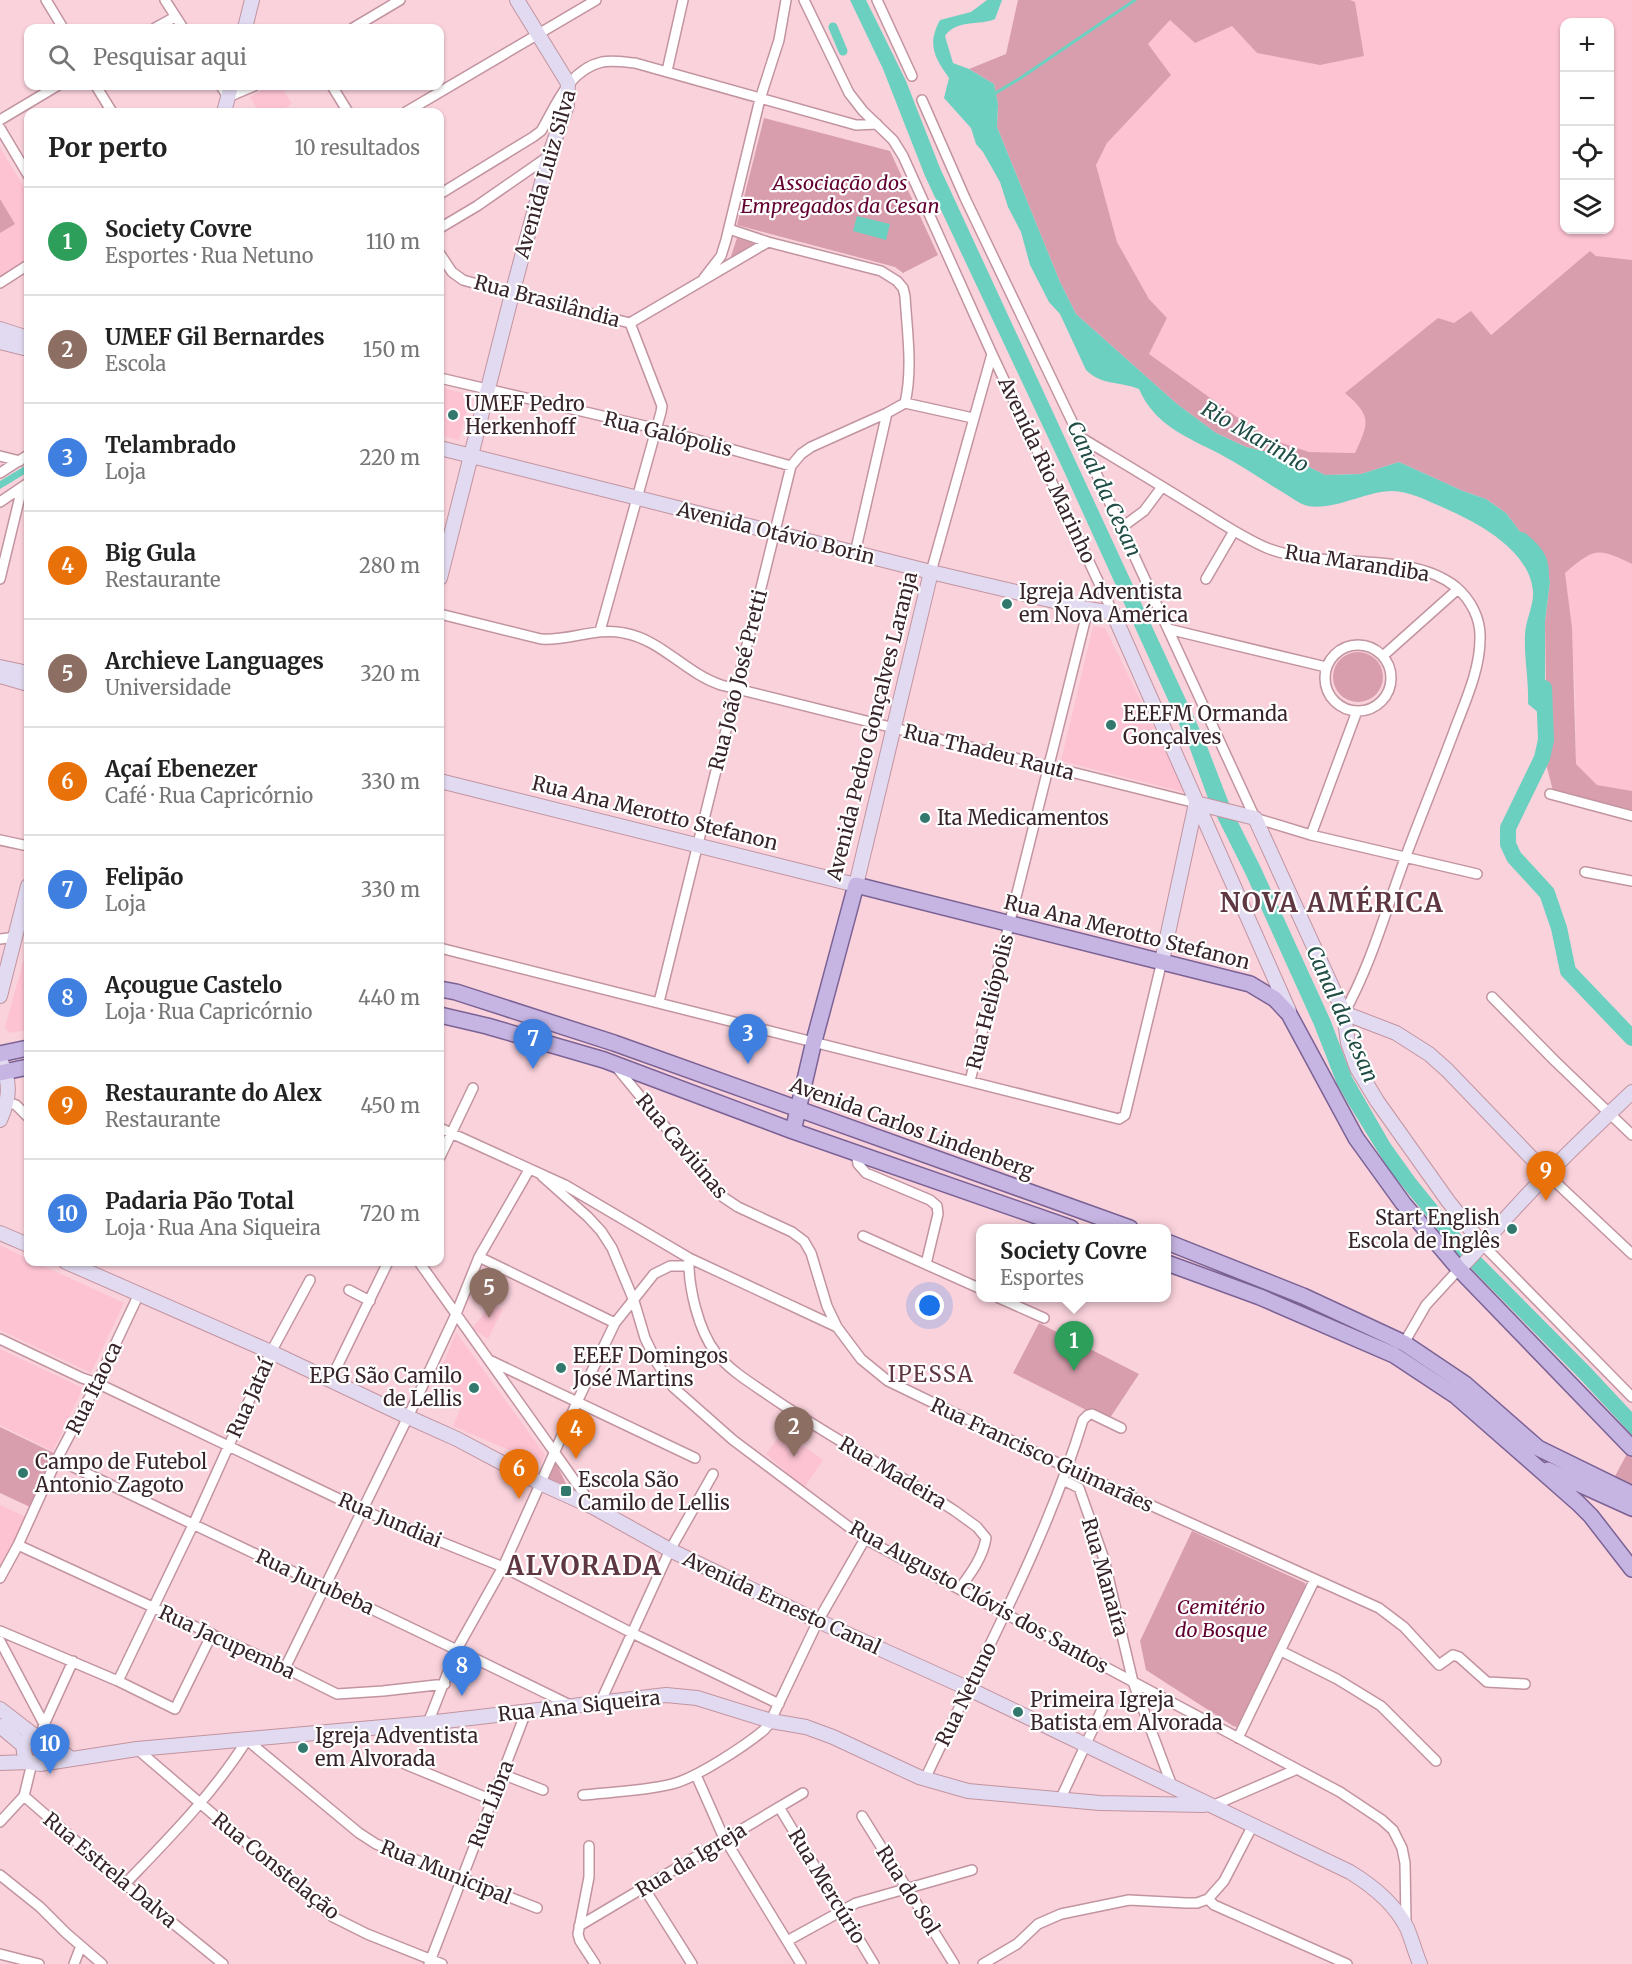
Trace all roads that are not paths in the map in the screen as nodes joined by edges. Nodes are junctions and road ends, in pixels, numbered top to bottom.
1 (46, 0) edge
2 (165, 0) edge
3 (252, 0) edge
4 (400, 0) edge
5 (517, 0) edge
6 (596, 0) edge
7 (683, 0) edge
8 (786, 0) edge
9 (804, 0) edge
10 (877, 0) edge
11 (176, 17) junction
12 (61, 24) edge
13 (163, 24) edge
14 (180, 24) edge
15 (246, 24) edge
16 (360, 24) edge
17 (537, 34) junction
18 (667, 71) junction
19 (912, 76) dead end
20 (568, 83) junction
21 (444, 89) edge
22 (50, 90) edge
23 (98, 90) edge
24 (226, 90) edge
25 (334, 90) edge
26 (443, 90) edge
27 (760, 99) junction
28 (922, 100) dead end
29 (110, 108) edge
30 (224, 108) edge
31 (346, 108) edge
32 (413, 108) edge
33 (0, 120) edge
34 (877, 124) junction
35 (0, 128) edge
36 (549, 156) junction
37 (24, 168) edge
38 (444, 192) edge
39 (444, 226) edge
40 (729, 229) junction
41 (768, 242) junction
42 (444, 259) edge
43 (24, 268) edge
44 (704, 278) junction
45 (0, 283) edge
46 (512, 294) junction
47 (630, 323) junction
48 (0, 330) edge
49 (24, 337) edge
50 (0, 342) edge
51 (24, 349) edge
52 (992, 354) junction
53 (444, 379) edge
54 (488, 391) junction
55 (905, 403) junction
56 (887, 413) junction
57 (973, 418) junction
58 (658, 429) junction
59 (1079, 436) junction
60 (444, 449) edge
61 (470, 455) junction
62 (0, 456) edge
63 (24, 458) edge
64 (791, 466) junction
65 (0, 473) edge
66 (24, 487) edge
67 (1162, 487) junction
68 (24, 490) edge
69 (638, 498) junction
70 (0, 502) edge
71 (1121, 528) junction
72 (1234, 531) junction
73 (775, 533) junction
74 (855, 553) junction
75 (444, 562) edge
76 (931, 572) junction
77 (0, 579) edge
78 (1206, 579) dead end
79 (1458, 589) junction
80 (1088, 609) junction
81 (1113, 613) junction
82 (444, 615) edge
83 (1168, 629) junction
84 (600, 631) junction
85 (1384, 656) junction
86 (0, 667) edge
87 (1326, 668) junction
88 (24, 672) edge
89 (0, 676) edge
90 (24, 683) edge
91 (736, 689) junction
92 (1358, 711) junction
93 (893, 729) junction
94 (1049, 767) junction
95 (444, 782) edge
96 (1550, 794) dead end
97 (1196, 803) junction
98 (1632, 816) edge
99 (1255, 818) junction
100 (1311, 835) junction
101 (0, 840) edge
102 (24, 845) edge
103 (696, 846) junction
104 (1406, 856) junction
105 (1585, 872) dead end
106 (1477, 874) dead end
107 (1632, 881) edge
108 (856, 885) junction
109 (24, 903) edge
110 (1010, 924) junction
111 (16, 936) junction
112 (0, 939) edge
113 (444, 949) edge
114 (1162, 962) junction
115 (444, 990) edge
116 (0, 996) edge
117 (1492, 997) dead end
118 (659, 1002) junction
119 (1344, 1013) junction
120 (444, 1016) edge
121 (1293, 1020) junction
122 (1362, 1020) junction
123 (1346, 1034) junction
124 (814, 1041) junction
125 (24, 1049) edge
126 (0, 1054) edge
127 (614, 1063) junction
128 (24, 1067) edge
129 (2, 1068) edge
130 (970, 1081) junction
131 (473, 1088) dead end
132 (1632, 1092) edge
133 (8, 1102) junction
134 (800, 1110) junction
135 (24, 1113) edge
136 (1609, 1114) junction
137 (0, 1120) edge
138 (444, 1129) edge
139 (793, 1131) junction
140 (452, 1132) junction
141 (1632, 1135) edge
142 (444, 1149) edge
143 (856, 1152) junction
144 (529, 1170) junction
145 (1547, 1174) junction
146 (542, 1176) junction
147 (1060, 1224) edge
148 (1119, 1224) edge
149 (0, 1233) edge
150 (863, 1236) dead end
151 (24, 1243) edge
152 (1171, 1244) edge
153 (1480, 1248) junction
154 (1632, 1254) edge
155 (479, 1257) junction
156 (689, 1262) junction
157 (926, 1264) junction
158 (1171, 1264) edge
159 (75, 1266) edge
160 (386, 1266) edge
161 (422, 1266) edge
162 (1461, 1267) junction
163 (310, 1280) dead end
164 (976, 1287) edge
165 (349, 1290) dead end
166 (139, 1294) junction
167 (370, 1301) junction
168 (634, 1301) junction
169 (1008, 1302) edge
170 (456, 1314) junction
171 (1044, 1318) dead end
172 (615, 1323) junction
173 (837, 1327) junction
174 (0, 1340) edge
175 (1404, 1343) junction
176 (271, 1352) junction
177 (488, 1360) junction
178 (331, 1379) junction
179 (97, 1383) junction
180 (1632, 1397) edge
181 (577, 1402) junction
182 (408, 1418) junction
183 (1121, 1428) dead end
184 (229, 1445) junction
185 (1524, 1447) junction
186 (1632, 1448) edge
187 (555, 1454) junction
188 (695, 1458) dead end
189 (57, 1459) junction
190 (1068, 1468) junction
191 (713, 1473) dead end
192 (1063, 1480) junction
193 (540, 1483) junction
194 (1597, 1486) junction
195 (1632, 1494) edge
196 (594, 1507) junction
197 (1632, 1508) edge
198 (362, 1510) junction
199 (193, 1525) junction
200 (865, 1539) junction
201 (18, 1545) junction
202 (670, 1550) junction
203 (503, 1567) junction
204 (1632, 1569) edge
205 (0, 1578) edge
206 (1315, 1579) junction
207 (326, 1586) junction
208 (960, 1588) junction
209 (154, 1608) junction
210 (1006, 1613) junction
211 (818, 1621) junction
212 (0, 1631) edge
213 (632, 1633) junction
214 (212, 1634) junction
215 (0, 1641) edge
216 (457, 1649) junction
217 (1281, 1651) junction
218 (73, 1661) junction
219 (285, 1668) junction
220 (118, 1681) junction
221 (1133, 1682) junction
222 (444, 1684) junction
223 (1525, 1684) dead end
224 (967, 1688) junction
225 (600, 1703) junction
226 (779, 1704) junction
227 (1104, 1705) dead end
228 (572, 1706) junction
229 (0, 1709) edge
230 (526, 1712) junction
231 (771, 1721) junction
232 (428, 1723) junction
233 (0, 1726) edge
234 (42, 1735) junction
235 (1238, 1738) junction
236 (247, 1740) junction
237 (1085, 1745) junction
238 (137, 1749) junction
239 (31, 1757) junction
240 (70, 1758) junction
241 (1436, 1761) dead end
242 (2, 1763) edge
243 (405, 1764) dead end
244 (1295, 1770) junction
245 (502, 1774) junction
246 (696, 1775) junction
247 (925, 1779) junction
248 (543, 1790) dead end
249 (803, 1793) dead end
250 (1164, 1794) junction
251 (584, 1795) dead end
252 (24, 1796) junction
253 (492, 1800) junction
254 (1060, 1800) junction
255 (201, 1804) junction
256 (1212, 1806) junction
257 (779, 1808) junction
258 (862, 1816) dead end
259 (0, 1822) edge
260 (1253, 1825) junction
261 (726, 1840) junction
262 (589, 1846) dead end
263 (972, 1870) dead end
264 (0, 1875) edge
265 (462, 1879) junction
266 (125, 1884) junction
267 (644, 1888) junction
268 (907, 1888) junction
269 (1208, 1899) junction
270 (537, 1908) dead end
271 (841, 1909) junction
272 (579, 1926) junction
273 (1407, 1928) junction
274 (787, 1941) junction
275 (81, 1946) junction
276 (0, 1953) edge
277 (430, 1962) edge
278 (39, 1964) edge
279 (74, 1964) edge
280 (102, 1964) edge
281 (223, 1964) edge
282 (442, 1964) edge
283 (595, 1964) edge
284 (692, 1964) edge
285 (801, 1964) edge
286 (874, 1964) edge
287 (954, 1964) edge
288 (983, 1964) edge
289 (1347, 1964) edge
290 (1420, 1964) edge

1 - 12 street
2 - 11 street
3 - 15 street
4 - 16 street
5 - 17 street
6 - 17 street
7 - 18 street
8 - 27 street
9 - 34 street, Avenida Rio Marinho
10 - 19 street
11 - 13 street
11 - 14 street
17 - 20 street
17 - 21 street
18 - 20 street, Avenida Luiz Silva
18 - 27 street, Avenida Luiz Silva
20 - 36 street, Avenida Luiz Silva
20 - 38 street
22 - 33 street
23 - 29 street
24 - 30 street
25 - 31 street
26 - 32 street
27 - 34 street, Avenida Luiz Silva
27 - 40 street
28 - 59 street
34 - 52 street, Avenida Rio Marinho
35 - 37 street
36 - 39 street
36 - 46 street, Avenida Luiz Silva
40 - 41 street
40 - 44 street
41 - 44 street
41 - 55 street
42 - 46 street, Rua Brasilândia
43 - 45 street
44 - 47 street
46 - 47 street, Rua Brasilândia
46 - 54 street, Avenida Luiz Silva
47 - 58 street
48 - 49 street
50 - 51 street
52 - 57 street, Avenida Pedro Gonçalves Laranja
52 - 81 street, Avenida Rio Marinho
53 - 54 street, Rua Galópolis
54 - 58 street, Rua Galópolis
54 - 61 street, Avenida Luiz Silva
55 - 56 street
55 - 57 street
56 - 64 street
56 - 74 street
57 - 76 street, Avenida Pedro Gonçalves Laranja
58 - 64 street, Rua Galópolis
58 - 69 street
59 - 67 street, Rua Marandiba
59 - 71 street
60 - 61 street, Avenida Otávio Borin
61 - 69 street, Avenida Otávio Borin
61 - 75 street, Avenida Luiz Silva
62 - 63 street
63 - 65 street
64 - 73 street, Rua João José Pretti
66 - 70 street
67 - 71 street
67 - 72 street, Rua Marandiba
68 - 77 street
69 - 73 street, Avenida Otávio Borin
69 - 84 street
71 - 83 street
72 - 78 street
72 - 79 street, Rua Marandiba
73 - 74 street, Avenida Otávio Borin
73 - 91 street, Rua João José Pretti
74 - 76 street, Avenida Otávio Borin
76 - 80 street, Avenida Otávio Borin
76 - 93 street, Avenida Pedro Gonçalves Laranja
79 - 85 street
79 - 104 street, Rua Marandiba
80 - 81 street, Avenida Otávio Borin
80 - 94 street, Rua Heliópolis
81 - 97 street, Avenida Rio Marinho
82 - 84 street, Rua Thadeu Rauta
83 - 87 street
83 - 99 street
84 - 91 street, Rua Thadeu Rauta
85 - 87 street
85 - 92 street
86 - 88 street
87 - 92 street
89 - 90 street
91 - 93 street, Rua Thadeu Rauta
91 - 103 street, Rua João José Pretti
92 - 100 street
93 - 94 street, Rua Thadeu Rauta
93 - 108 street, Avenida Pedro Gonçalves Laranja
94 - 97 street, Rua Thadeu Rauta
94 - 110 street, Rua Heliópolis
95 - 103 street, Rua Ana Merotto Stefanon
96 - 98 street
97 - 99 street, Rua Thadeu Rauta
97 - 114 street
97 - 121 street, Avenida Rio Marinho
99 - 100 street, Rua Thadeu Rauta
99 - 119 street
100 - 104 street, Rua Thadeu Rauta
101 - 102 street
103 - 108 street, Rua Ana Merotto Stefanon
103 - 118 street, Rua João José Pretti
104 - 106 street, Rua Thadeu Rauta
104 - 119 street, Rua Marandiba
105 - 107 street
108 - 110 main road, Rua Ana Merotto Stefanon
108 - 124 main road, Avenida Pedro Gonçalves Laranja
109 - 111 street
110 - 114 main road, Rua Ana Merotto Stefanon
110 - 130 street, Rua Heliópolis
111 - 112 street
111 - 116 street
113 - 118 street
114 - 121 main road, Rua Ana Merotto Stefanon
114 - 130 street
115 - 134 main road, Avenida Carlos Lindenberg
117 - 136 street
118 - 124 street
119 - 122 street
119 - 123 street
120 - 127 main road, Avenida Carlos Lindenberg
121 - 162 main road, Rua Ana Merotto Stefanon
122 - 123 street
122 - 145 street
123 - 153 street
124 - 130 street
124 - 134 main road, Avenida Pedro Gonçalves Laranja
125 - 126 main road
127 - 139 main road, Avenida Carlos Lindenberg
127 - 173 street, Rua Caviúnas
128 - 129 main road
129 - 133 street
131 - 140 street
132 - 136 street
133 - 135 street
133 - 137 street
134 - 139 main road, Avenida Pedro Gonçalves Laranja
134 - 148 main road, Avenida Carlos Lindenberg
136 - 141 street
136 - 145 street
138 - 140 street
139 - 143 main road, Avenida Carlos Lindenberg
140 - 142 street
140 - 144 street
143 - 147 main road, Avenida Carlos Lindenberg
143 - 157 street
144 - 146 street
144 - 155 street
145 - 153 street
145 - 154 street
146 - 156 street, Rua Francisco Guimarães
146 - 168 street, Rua Augusto Clóvis dos Santos
149 - 151 street
150 - 157 street
152 - 175 main road
153 - 162 street
153 - 180 street
155 - 170 street
155 - 172 street
156 - 168 street
156 - 173 street, Rua Francisco Guimarães
156 - 208 street, Rua Madeira
157 - 164 street
158 - 185 main road
159 - 166 street, Avenida Ernesto Canal
160 - 167 street
161 - 170 street
162 - 175 street
162 - 186 main road, Rua Ana Merotto Stefanon
163 - 176 street, Rua Jataí
165 - 167 street
166 - 176 street, Avenida Ernesto Canal
166 - 179 street, Rua Itaoca
167 - 178 street
168 - 172 street
168 - 200 street, Rua Augusto Clóvis dos Santos
169 - 171 street
170 - 177 street
170 - 182 street
172 - 181 street
173 - 190 street, Rua Francisco Guimarães
174 - 179 street, Rua Jundiai
175 - 185 main road
176 - 178 street, Avenida Ernesto Canal
176 - 184 street, Rua Jataí
177 - 181 street
177 - 187 street
178 - 182 street, Avenida Ernesto Canal
179 - 184 street, Rua Jundiai
179 - 189 street, Rua Itaoca
181 - 187 street
181 - 188 street
182 - 193 street, Avenida Ernesto Canal
182 - 198 street
183 - 190 street, Rua Netuno
184 - 198 street, Rua Jundiai
184 - 199 street, Rua Jataí
185 - 194 main road
185 - 204 main road
187 - 193 street
187 - 196 street
189 - 199 street, Rua Jurubeba
189 - 201 street, Rua Itaoca
190 - 192 street, Rua Netuno
190 - 206 street, Rua Francisco Guimarães
191 - 202 street
192 - 210 street, Rua Netuno
192 - 221 street, Rua Manaíra
193 - 196 street, Avenida Ernesto Canal
193 - 203 street
194 - 195 main road
194 - 197 main road
196 - 202 street, Avenida Ernesto Canal
198 - 203 street, Rua Jundiai
198 - 207 street
199 - 207 street, Rua Jurubeba
199 - 209 street, Rua Jataí
200 - 208 street, Rua Augusto Clóvis dos Santos
200 - 211 street
201 - 205 street, Rua Itaoca
201 - 209 street, Rua Jacupemba
202 - 211 street, Avenida Ernesto Canal
202 - 213 street
203 - 213 street, Rua Jundiai
203 - 216 street
206 - 217 street
206 - 223 street, Rua Francisco Guimarães
207 - 216 street, Rua Jurubeba
207 - 219 street
208 - 210 street, Rua Augusto Clóvis dos Santos
209 - 214 street, Rua Jacupemba
209 - 220 street, Rua Jataí
210 - 221 street, Rua Augusto Clóvis dos Santos
210 - 224 street, Rua Netuno
211 - 224 street, Avenida Ernesto Canal
211 - 226 street
212 - 218 street
213 - 225 street
213 - 226 street, Rua Jundiai
214 - 219 street, Rua Jacupemba
214 - 220 street
215 - 234 street
216 - 222 street
216 - 228 street, Rua Jurubeba
217 - 235 street
217 - 241 street
218 - 220 street
218 - 234 street
219 - 222 street, Rua Jacupemba
221 - 235 street, Rua Augusto Clóvis dos Santos
221 - 250 street, Rua Manaíra
222 - 232 street
224 - 237 street, Avenida Ernesto Canal
224 - 247 street, Rua Netuno
225 - 228 street, Rua Ana Siqueira
225 - 231 street, Rua Ana Siqueira
226 - 231 street
227 - 237 street
228 - 230 street, Rua Ana Siqueira
229 - 234 street
230 - 232 street, Rua Ana Siqueira
230 - 245 street, Rua Libra
231 - 246 street
231 - 247 street, Rua Ana Siqueira
232 - 236 street, Rua Ana Siqueira
233 - 239 street
234 - 239 street
234 - 239 street
234 - 240 street
235 - 244 street, Rua Augusto Clóvis dos Santos
236 - 238 street, Rua Ana Siqueira
236 - 255 street
236 - 265 street, Rua Municipal
237 - 250 street, Avenida Ernesto Canal
237 - 254 street
238 - 240 street, Rua Ana Siqueira
238 - 255 street, Rua Constelação
239 - 240 street, Rua Ana Siqueira
239 - 242 street, Rua Ana Siqueira
239 - 252 street
243 - 253 street
244 - 256 street
244 - 273 street, Rua Augusto Clóvis dos Santos
245 - 248 street
245 - 253 street, Rua Libra
246 - 251 street
246 - 261 street
247 - 254 street, Rua Ana Siqueira
249 - 257 street, Rua da Igreja
250 - 254 street, Rua Ana Siqueira
250 - 256 street, Avenida Ernesto Canal
252 - 259 street
252 - 266 street, Rua Estrela Dalva
253 - 265 street, Rua Libra
255 - 266 street
255 - 277 street, Rua Constelação
256 - 260 street, Avenida Ernesto Canal
257 - 261 street, Rua da Igreja
257 - 271 street, Rua Mercúrio
258 - 268 street, Rua do Sol
260 - 269 street
260 - 273 street, Avenida Ernesto Canal
261 - 267 street, Rua da Igreja
261 - 274 street
262 - 272 street
263 - 268 street
264 - 275 street
265 - 270 street, Rua Municipal
265 - 277 street, Rua Libra
266 - 281 street, Rua Estrela Dalva
267 - 272 street, Rua da Igreja
267 - 284 street
268 - 271 street
268 - 287 street, Rua do Sol
269 - 288 street
269 - 289 street
271 - 274 street
271 - 286 street, Rua Mercúrio
272 - 283 street
273 - 290 street, Avenida Ernesto Canal
274 - 285 street
275 - 279 street
275 - 280 street
276 - 278 street
277 - 282 street, Rua Constelação

